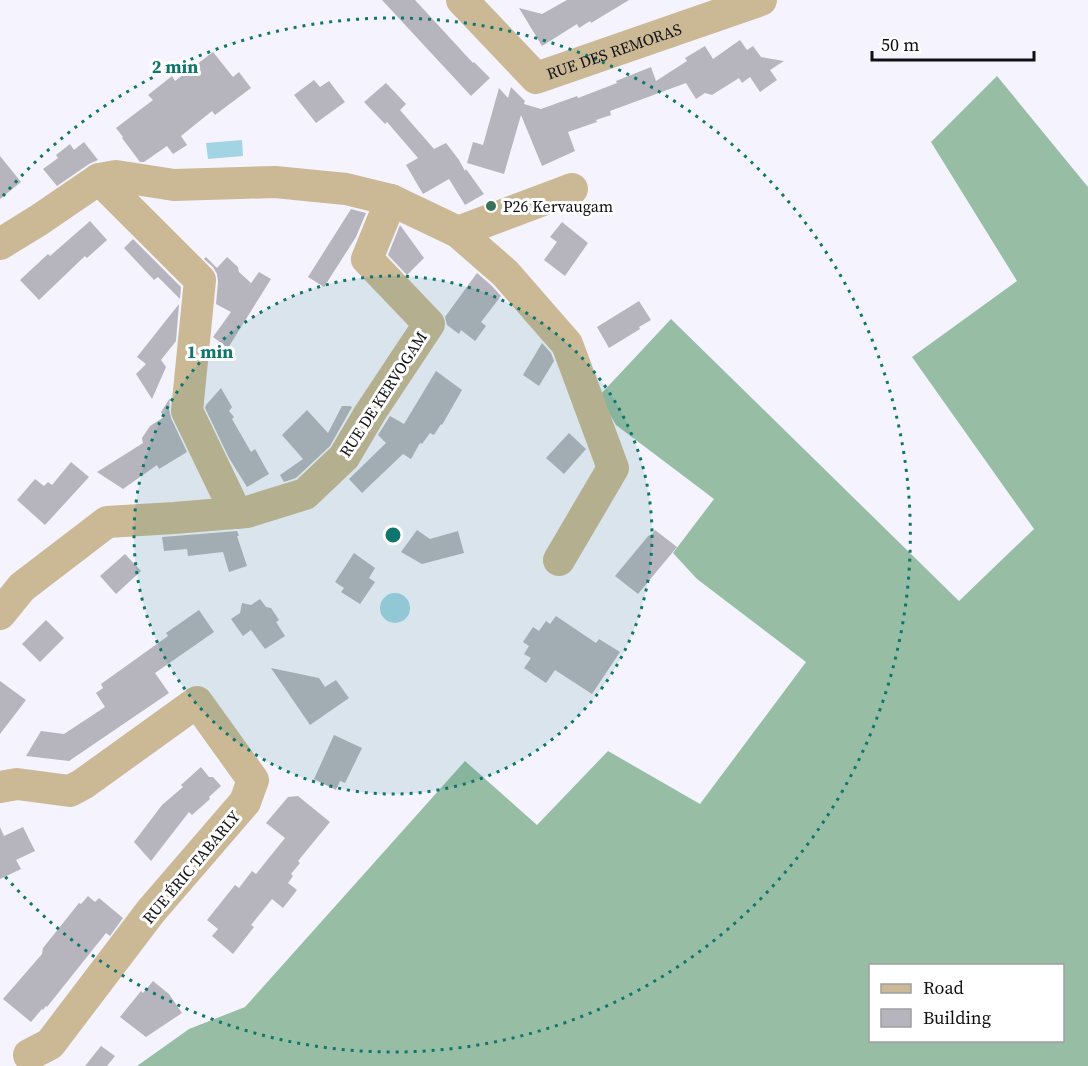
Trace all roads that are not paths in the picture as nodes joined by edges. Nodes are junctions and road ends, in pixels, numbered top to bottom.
1 (462, 0) edge
2 (760, 0) edge
3 (99, 179) junction
4 (572, 189) dead end
5 (391, 200) junction
6 (458, 232) junction
7 (0, 244) edge
8 (236, 513) junction
9 (559, 560) dead end
10 (0, 614) edge
11 (0, 787) edge
12 (29, 1055) dead end

1 - 2 street, RUE DES REMORAS
3 - 5 street
3 - 7 street
3 - 8 street
4 - 6 street
5 - 6 street
5 - 8 street, RUE DE KERVOGAM
6 - 9 street
8 - 10 street, RUE DE KERVOGAM
11 - 12 street, RUE ÉRIC TABARLY

